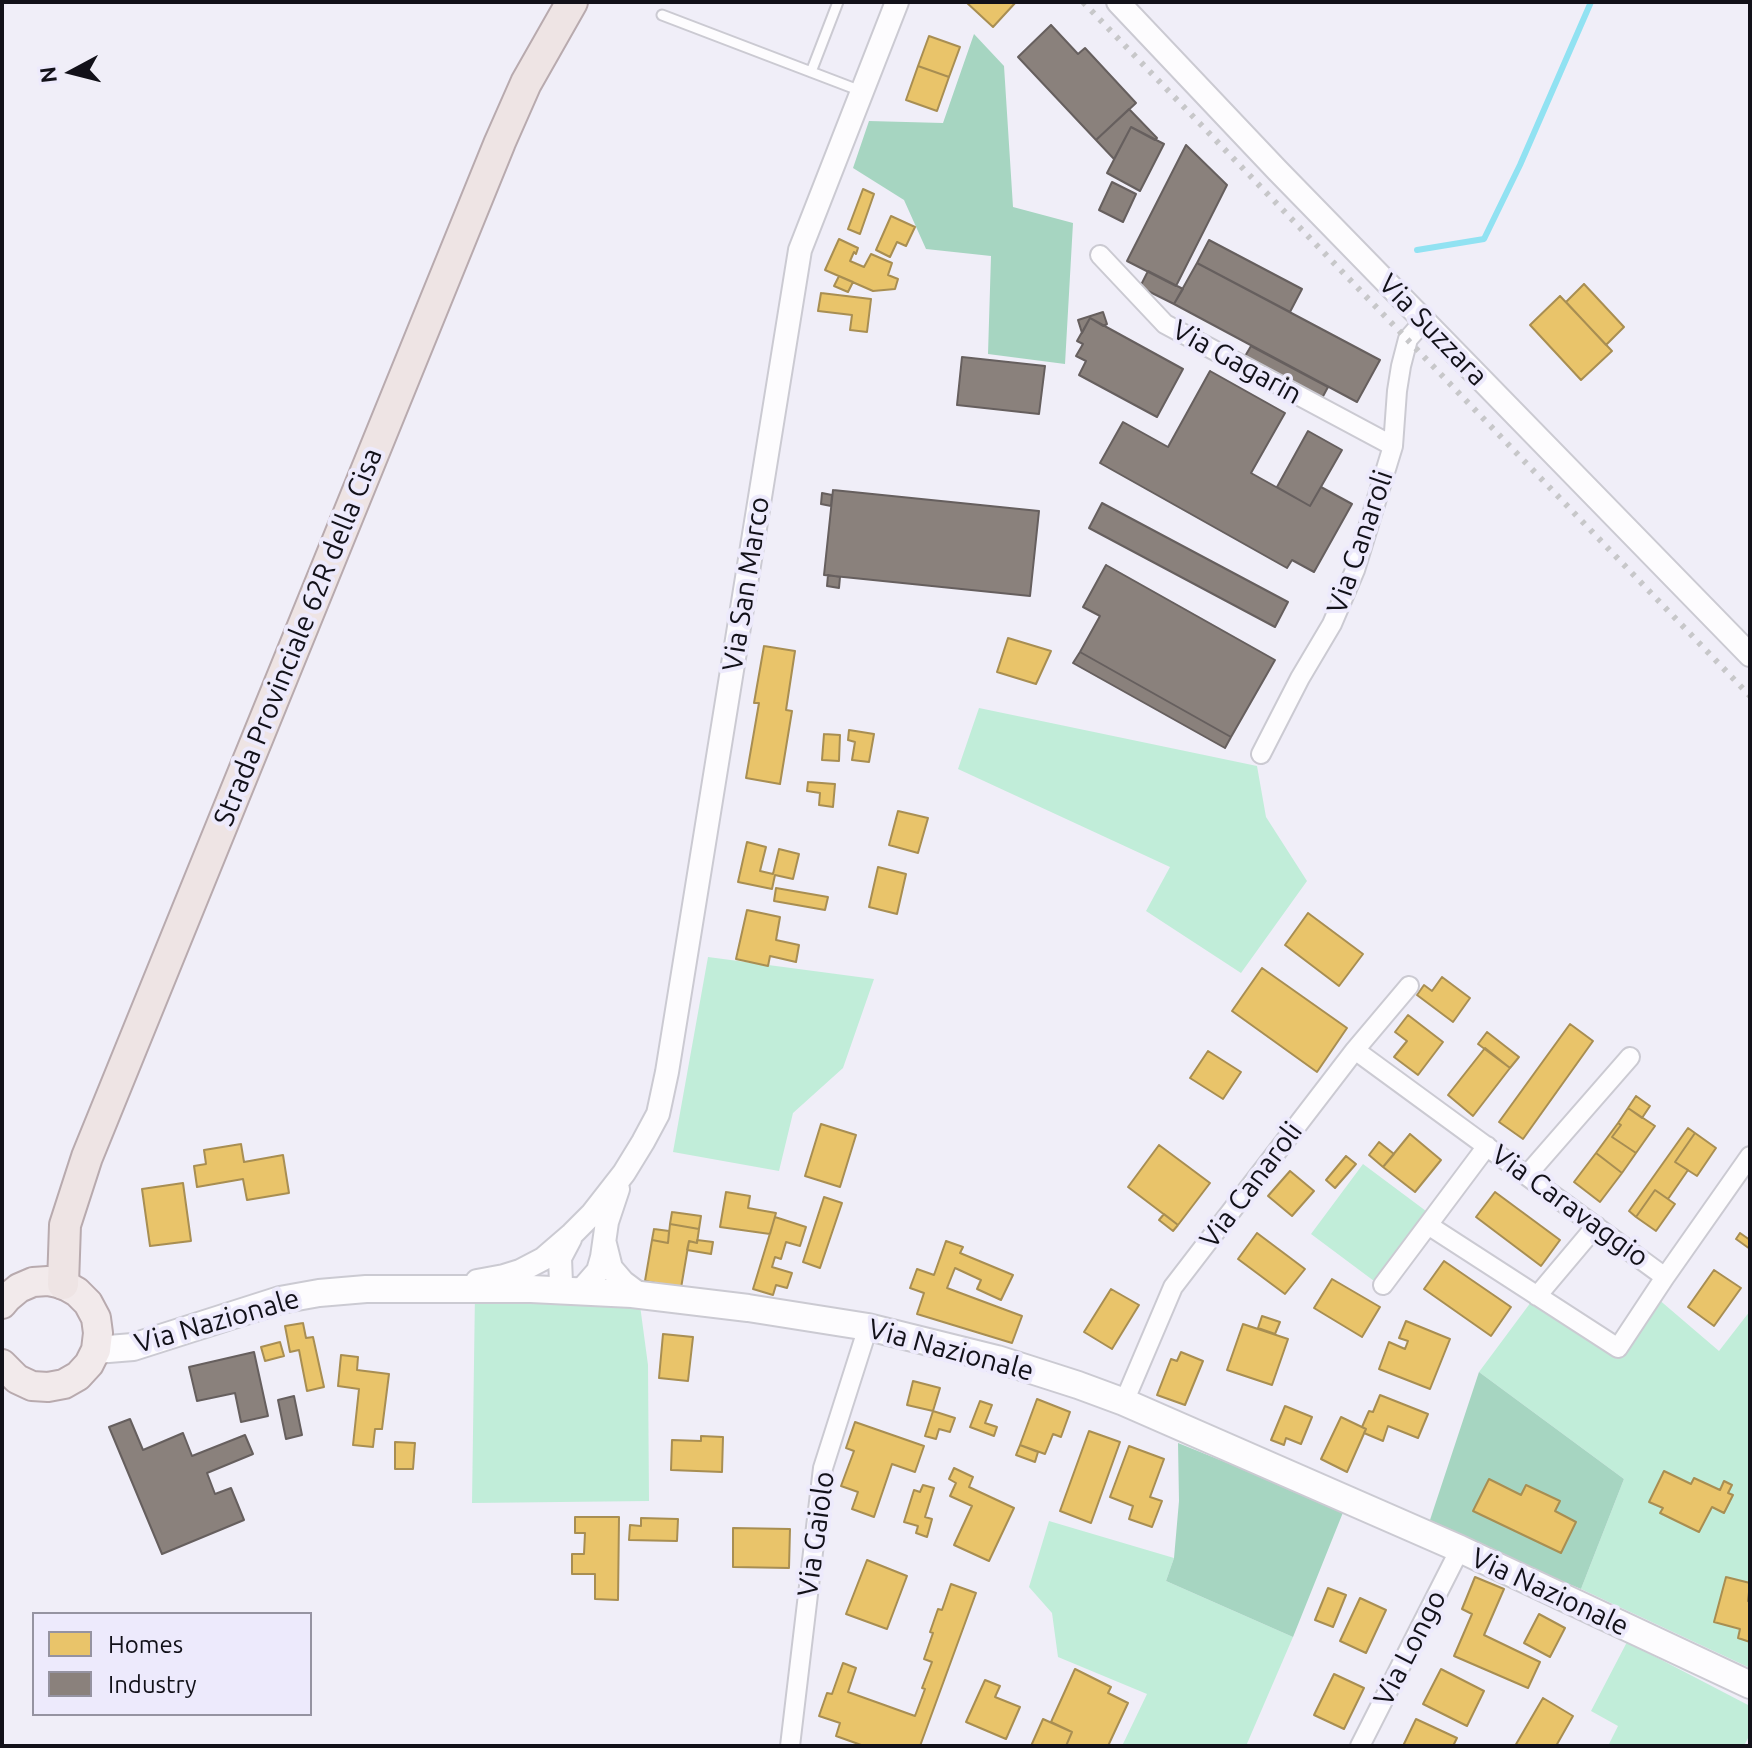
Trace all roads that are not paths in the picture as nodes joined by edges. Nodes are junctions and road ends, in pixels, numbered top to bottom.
1 (572, 2) edge
2 (838, 2) edge
3 (897, 2) edge
4 (1118, 2) edge
5 (662, 15) dead end
6 (811, 72) junction
7 (862, 91) junction
8 (1100, 255) dead end
9 (1424, 321) junction
10 (1393, 446) junction
11 (1750, 655) edge
12 (1261, 754) dead end
13 (1409, 986) dead end
14 (1355, 1050) junction
15 (1630, 1057) dead end
16 (1487, 1146) junction
17 (1750, 1156) edge
18 (624, 1173) junction
19 (1527, 1175) junction
20 (1428, 1225) junction
21 (1596, 1226) junction
22 (572, 1234) junction
23 (604, 1239) junction
24 (1665, 1277) junction
25 (63, 1284) junction
26 (1383, 1285) dead end
27 (453, 1289) junction
28 (571, 1291) junction
29 (639, 1294) junction
30 (1537, 1296) junction
31 (2, 1304) edge
32 (868, 1327) junction
33 (96, 1350) junction
34 (3, 1368) edge
35 (1124, 1402) junction
36 (1460, 1549) junction
37 (1750, 1685) edge
38 (790, 1746) edge
39 (1360, 1746) edge

1 - 25 highway, Strada Provinciale 62R della Cisa
2 - 6 lane
3 - 7 street, Via San Marco
4 - 9 street, Via Suzzara
5 - 6 lane
6 - 7 lane
7 - 18 street, Via San Marco
8 - 10 street, Via Gagarin
9 - 10 street, Via Canaroli
9 - 11 street, Via Suzzara
10 - 12 street, Via Canaroli
13 - 14 street, Via Canaroli
14 - 16 street, Via Caravaggio
14 - 35 street, Via Canaroli
15 - 19 street
16 - 19 street, Via Caravaggio
16 - 20 street
17 - 24 street, Via Caravaggio
18 - 22 street, Via San Marco
18 - 23 street, Via San Marco
19 - 21 street, Via Caravaggio
20 - 26 street
20 - 30 street
21 - 24 street, Via Caravaggio
21 - 30 street
22 - 27 street, Via San Marco
22 - 28 street, Via San Marco
23 - 28 street, Via San Marco
23 - 29 street
24 - 30 street
25 - 31 main road
25 - 33 main road
27 - 28 main road, Via Nazionale
27 - 33 main road, Via Nazionale
28 - 29 main road, Via Nazionale
29 - 32 main road, Via Nazionale
32 - 35 main road, Via Nazionale
32 - 38 street, Via Gaiolo
33 - 34 main road
35 - 36 main road, Via Nazionale
36 - 37 main road, Via Nazionale
36 - 39 street, Via Longo

